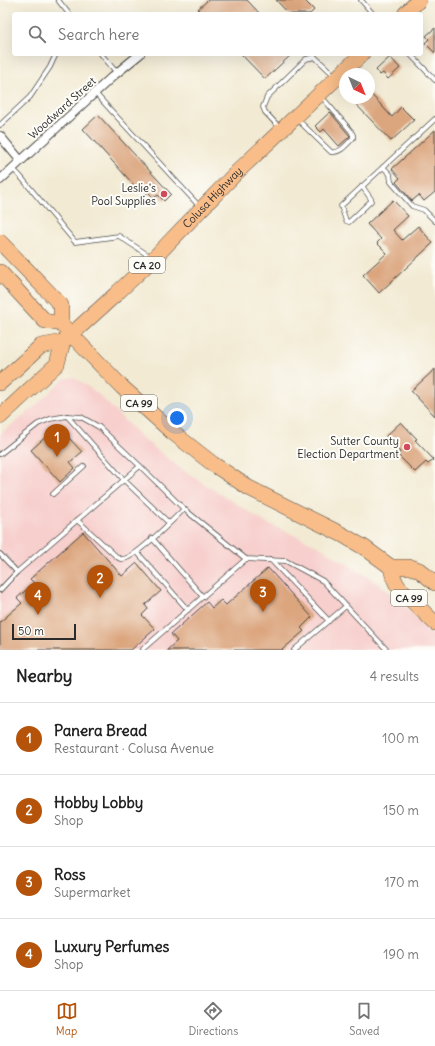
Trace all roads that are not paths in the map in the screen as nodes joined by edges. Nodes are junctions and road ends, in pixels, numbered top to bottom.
1 (58, 0) edge
2 (419, 0) edge
3 (364, 1) edge
4 (67, 12) edge
5 (372, 12) edge
6 (407, 12) edge
7 (55, 56) edge
8 (103, 56) edge
9 (138, 56) edge
10 (360, 56) edge
11 (412, 56) edge
12 (117, 73) junction
13 (337, 78) junction
14 (435, 80) edge
15 (95, 92) junction
16 (319, 94) junction
17 (296, 117) junction
18 (435, 119) edge
19 (0, 124) edge
20 (282, 130) junction
21 (0, 136) edge
22 (20, 160) junction
23 (383, 167) junction
24 (12, 168) junction
25 (0, 180) edge
26 (362, 186) junction
27 (201, 209) junction
28 (435, 221) edge
29 (0, 242) edge
30 (153, 259) junction
31 (0, 272) edge
32 (65, 334) junction
33 (0, 383) edge
34 (67, 416) junction
35 (0, 417) edge
36 (0, 454) edge
37 (84, 466) dead end
38 (140, 466) junction
39 (124, 480) junction
40 (54, 494) dead end
41 (184, 509) junction
42 (77, 520) junction
43 (169, 523) junction
44 (152, 538) junction
45 (137, 552) junction
46 (0, 554) edge
47 (246, 559) junction
48 (271, 560) junction
49 (391, 567) junction
50 (17, 572) junction
51 (435, 583) edge
52 (0, 590) edge
53 (203, 597) junction
54 (346, 606) junction
55 (188, 610) junction
56 (329, 621) junction
57 (435, 623) edge
58 (143, 648) dead end
59 (294, 650) edge
60 (387, 650) edge

1 - 4 lane
2 - 6 highway
3 - 5 lane
7 - 19 lane
8 - 12 lane
9 - 12 street, Woodward Street
10 - 13 highway, Colusa Highway / CA 20
11 - 14 lane
12 - 15 street, Woodward Street
13 - 16 highway, Colusa Highway / CA 20
13 - 20 lane
15 - 22 street, Woodward Street
15 - 27 lane
16 - 17 highway, Colusa Highway / CA 20
16 - 17 lane
17 - 20 highway, Colusa Highway / CA 20
18 - 23 lane
20 - 27 highway, Colusa Highway / CA 20
21 - 22 street
22 - 24 street, Woodward Street
23 - 26 lane
23 - 28 lane
24 - 25 street, Woodward Street
24 - 30 lane
26 - 26 lane
27 - 30 highway, Colusa Highway / CA 20
29 - 32 highway
30 - 32 highway, Colusa Highway / CA 20
31 - 32 highway, CA 99
32 - 33 highway
32 - 35 highway
32 - 49 highway, CA 99
34 - 36 lane
34 - 38 lane
34 - 39 lane
37 - 40 lane
38 - 39 lane
38 - 41 lane
39 - 42 lane
39 - 43 lane
41 - 43 lane
41 - 47 lane
42 - 45 lane
42 - 50 lane
43 - 44 lane
44 - 45 lane
44 - 53 lane
45 - 55 lane
46 - 50 lane
47 - 48 lane
47 - 53 lane
48 - 54 lane
48 - 56 lane
49 - 51 highway, CA 99
49 - 57 highway, CA 99
50 - 52 lane
53 - 55 lane
54 - 56 lane
54 - 60 lane
55 - 58 lane
56 - 59 lane

